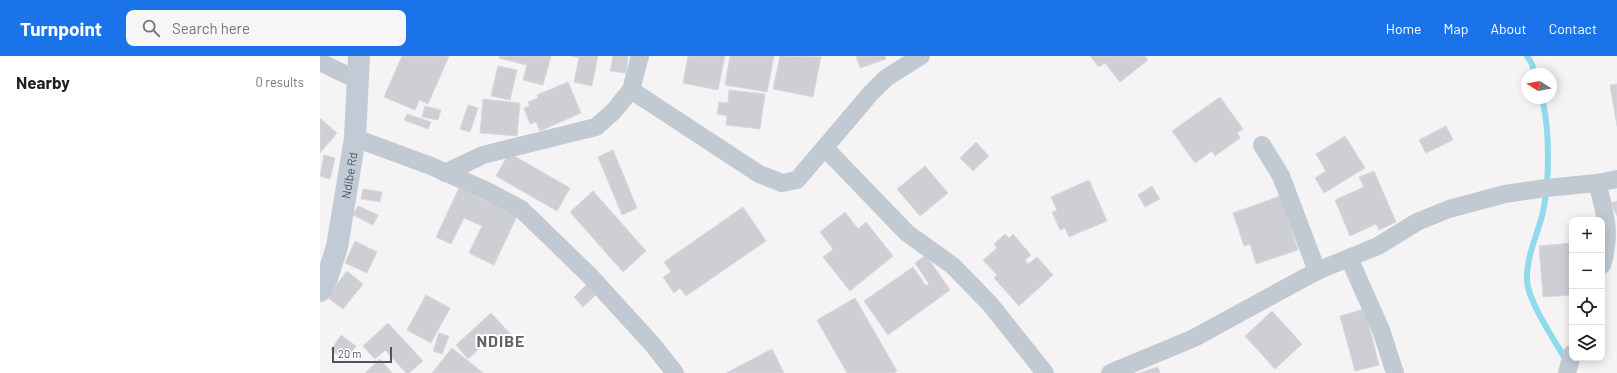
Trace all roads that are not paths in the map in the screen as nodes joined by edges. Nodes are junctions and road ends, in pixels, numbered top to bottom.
1 (359, 56) edge
2 (640, 56) edge
3 (921, 56) edge
4 (320, 62) edge
5 (357, 80) junction
6 (631, 90) junction
7 (355, 138) junction
8 (1262, 145) dead end
9 (825, 148) junction
10 (445, 172) junction
11 (1617, 179) edge
12 (1597, 183) junction
13 (1605, 256) edge
14 (1349, 258) junction
15 (1317, 271) junction
16 (320, 291) edge
17 (1570, 361) edge
18 (675, 373) edge
19 (1045, 373) edge
20 (1110, 373) edge
21 (1395, 373) edge
22 (1567, 373) edge

1 - 5 street, Ndibe Rd
2 - 6 street
3 - 9 street
4 - 5 street
5 - 7 street, Ndibe Rd
6 - 9 street
6 - 10 street
7 - 10 street
7 - 16 street, Ndibe Rd
8 - 15 street
9 - 19 street
10 - 18 street
11 - 12 street
12 - 13 street
12 - 14 street
14 - 15 street
14 - 21 street
15 - 20 street
17 - 22 street

